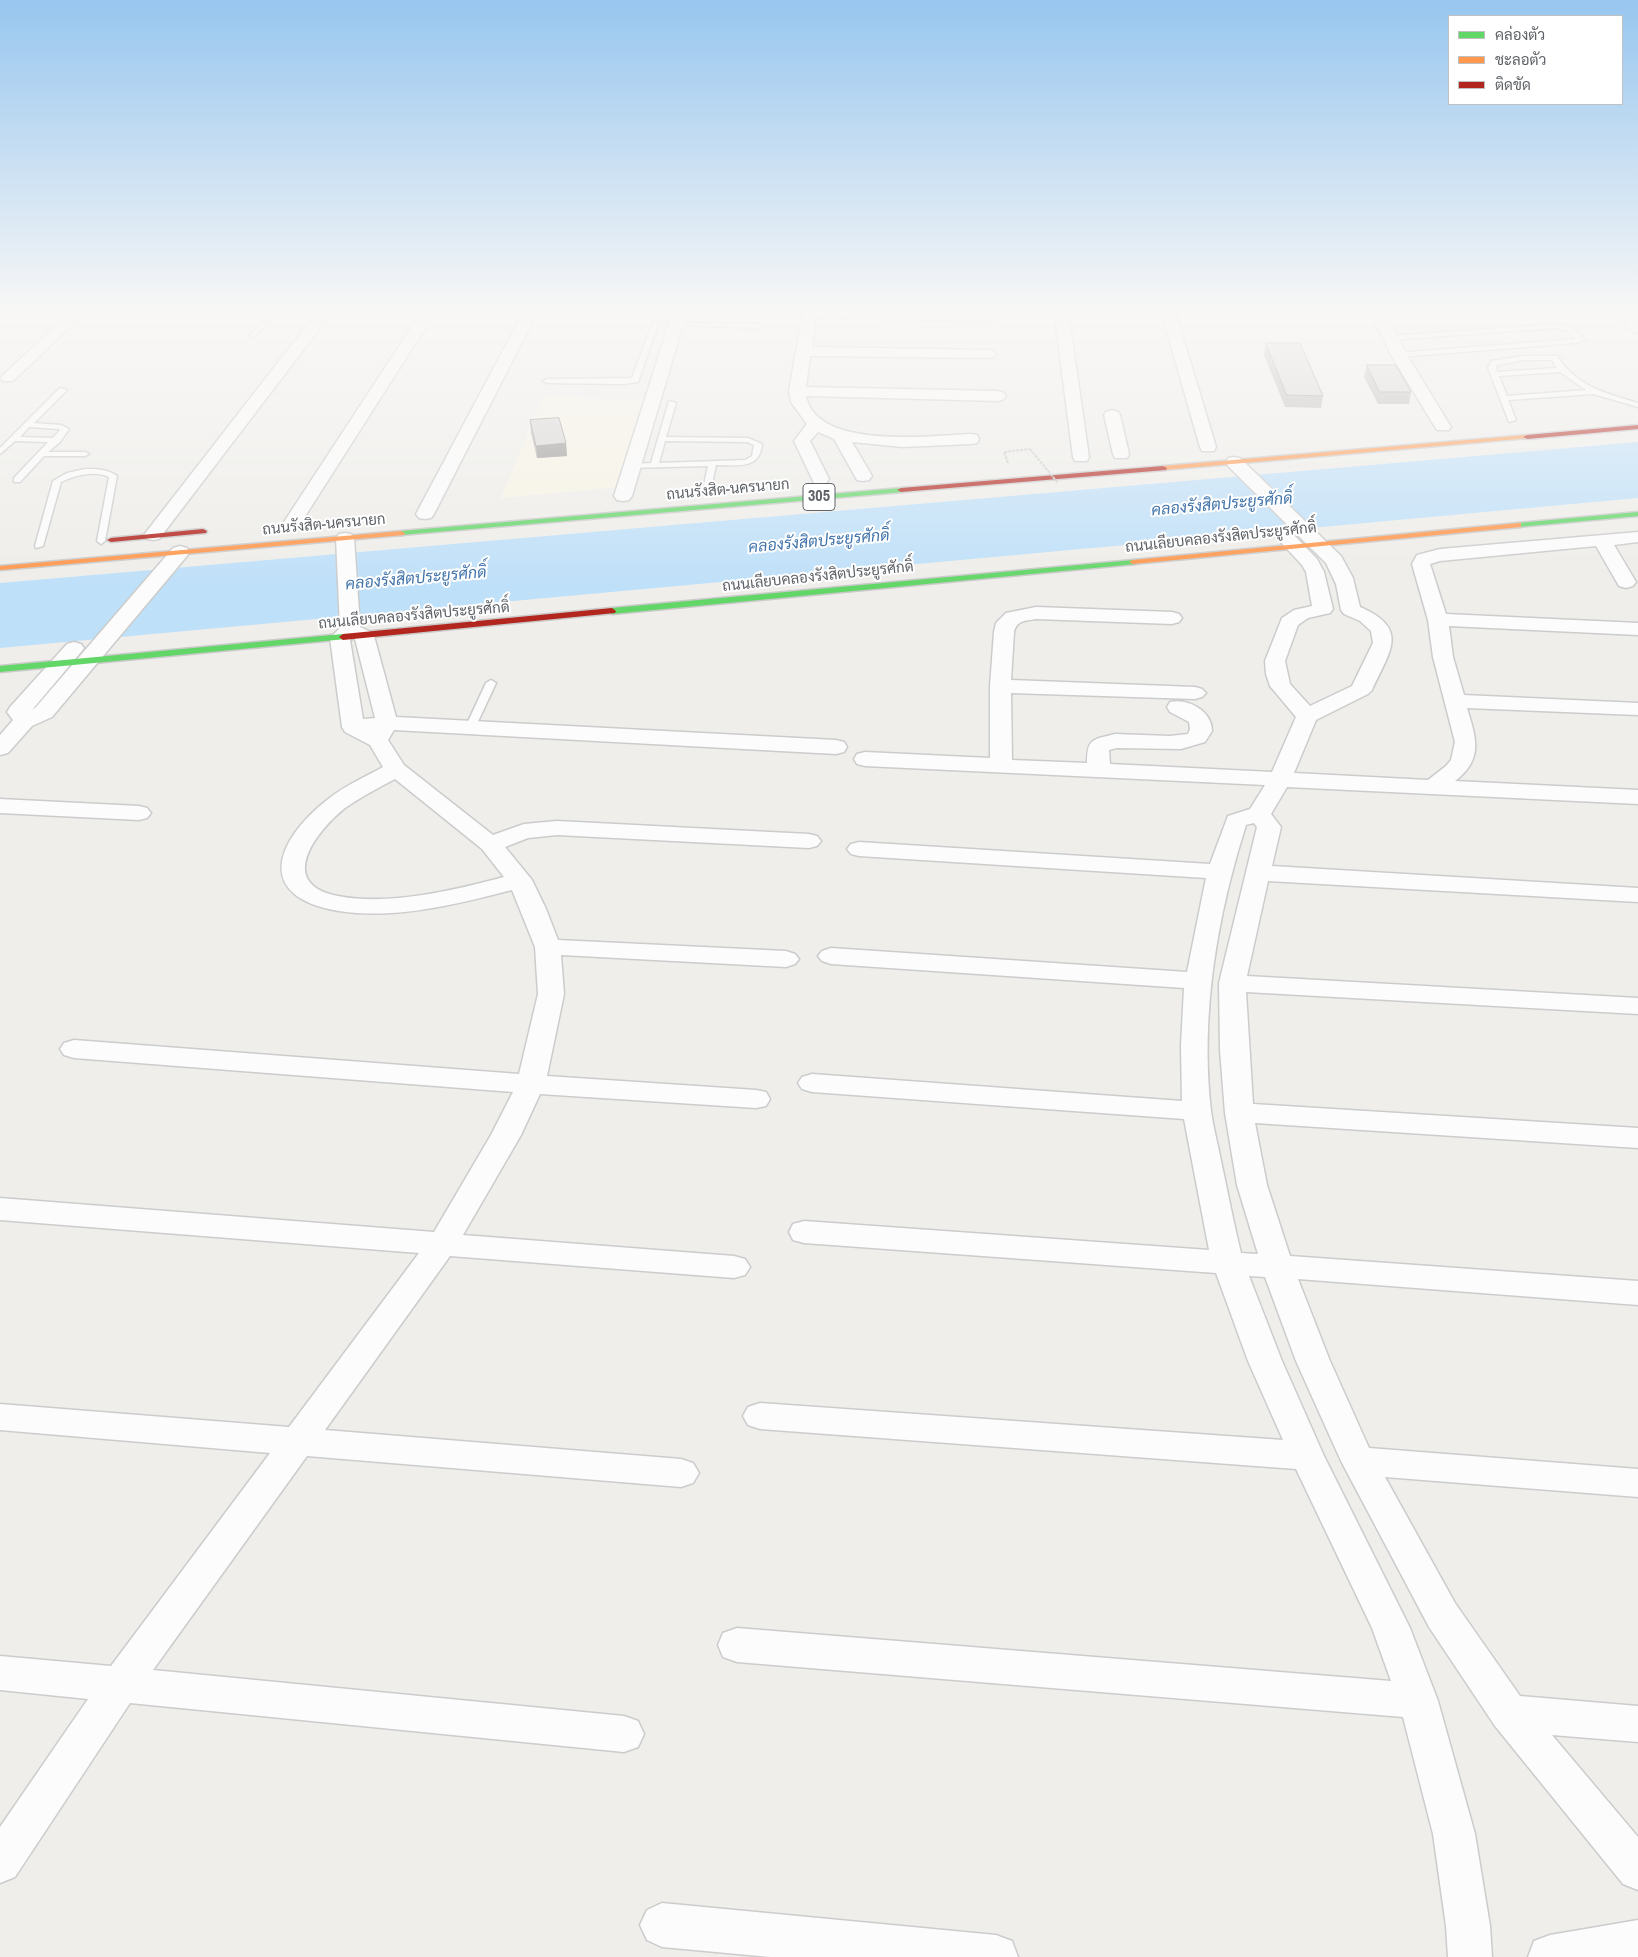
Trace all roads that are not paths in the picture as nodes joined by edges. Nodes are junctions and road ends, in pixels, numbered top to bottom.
1 (51, 402) edge
2 (256, 402) edge
3 (369, 402) edge
4 (483, 402) edge
5 (652, 402) edge
6 (799, 402) edge
7 (1074, 402) edge
8 (1195, 402) edge
9 (1428, 402) edge
10 (1506, 402) edge
11 (672, 403) dead end
12 (1638, 409) edge
13 (1619, 411) dead end
14 (1112, 414) dead end
15 (1512, 420) dead end
16 (815, 424) junction
17 (28, 425) junction
18 (1443, 427) dead end
19 (1638, 427) edge
20 (840, 436) junction
21 (971, 438) dead end
22 (13, 439) junction
23 (662, 439) junction
24 (57, 440) junction
25 (1208, 447) dead end
26 (0, 452) edge
27 (44, 454) junction
28 (85, 454) dead end
29 (1119, 454) dead end
30 (1081, 457) dead end
31 (713, 464) junction
32 (654, 465) junction
33 (632, 466) junction
34 (1228, 467) junction
35 (868, 475) joint
36 (846, 477) dead end
37 (820, 479) dead end
38 (17, 480) dead end
39 (707, 489) dead end
40 (623, 496) dead end
41 (425, 514) dead end
42 (1638, 514) edge
43 (310, 523) dead end
44 (286, 525) joint
45 (212, 531) dead end
46 (153, 535) junction
47 (1638, 537) edge
48 (1299, 538) junction
49 (1602, 540) junction
50 (97, 541) joint
51 (346, 543) junction
52 (38, 546) dead end
53 (163, 559) junction
54 (0, 568) edge
55 (1626, 582) dead end
56 (1323, 608) junction
57 (1351, 610) junction
58 (1172, 618) dead end
59 (1438, 620) junction
60 (1638, 629) edge
61 (351, 631) junction
62 (89, 642) junction
63 (60, 664) junction
64 (0, 670) edge
65 (491, 683) dead end
66 (1000, 686) junction
67 (1195, 693) dead end
68 (1456, 701) junction
69 (1178, 707) dead end
70 (1638, 709) edge
71 (1307, 716) junction
72 (24, 721) junction
73 (470, 728) junction
74 (373, 730) junction
75 (836, 747) dead end
76 (0, 748) edge
77 (865, 759) dead end
78 (1001, 766) junction
79 (396, 769) junction
80 (1099, 771) junction
81 (1280, 779) junction
82 (1433, 787) junction
83 (1638, 797) edge
84 (0, 806) edge
85 (139, 813) dead end
86 (1259, 814) junction
87 (809, 841) dead end
88 (490, 844) junction
89 (859, 849) dead end
90 (1219, 872) junction
91 (1259, 873) junction
92 (520, 880) junction
93 (1638, 895) edge
94 (548, 947) junction
95 (831, 956) dead end
96 (786, 959) dead end
97 (1198, 981) junction
98 (1232, 983) junction
99 (1638, 1006) edge
100 (74, 1049) dead end
101 (812, 1083) dead end
102 (531, 1084) junction
103 (756, 1099) dead end
104 (1197, 1111) junction
105 (1239, 1114) junction
106 (1638, 1138) edge
107 (0, 1209) edge
108 (804, 1232) dead end
109 (443, 1243) junction
110 (1228, 1263) junction
111 (1277, 1266) junction
112 (734, 1267) dead end
113 (1638, 1292) edge
114 (0, 1416) edge
115 (760, 1416) dead end
116 (298, 1440) junction
117 (1307, 1456) junction
118 (1358, 1460) junction
119 (682, 1473) dead end
120 (1638, 1483) edge
121 (737, 1645) dead end
122 (0, 1673) edge
123 (120, 1685) junction
124 (1418, 1701) junction
125 (1509, 1713) junction
126 (1638, 1724) edge
127 (624, 1734) dead end
128 (0, 1863) edge
129 (1638, 1869) edge
130 (662, 1925) dead end
131 (1638, 1942) edge
132 (996, 1957) edge
133 (1470, 1957) edge
134 (1550, 1957) edge

1 - 17 lane
2 - 46 street
3 - 44 street
4 - 41 street
5 - 33 street
6 - 16 street
7 - 30 street
8 - 25 street
9 - 18 street
10 - 15 lane
11 - 23 lane
12 - 13 main road
14 - 29 street
16 - 20 street
16 - 37 street
17 - 22 lane
17 - 24 lane
19 - 34 main road, ถนนรังสิต-นครนายก / 305
20 - 21 street
20 - 35 street
22 - 24 lane
22 - 26 lane
23 - 31 lane
23 - 32 lane
24 - 27 lane
27 - 28 lane
27 - 38 lane
31 - 32 lane
31 - 39 lane
32 - 33 lane
33 - 40 street
34 - 48 street
34 - 51 main road, ถนนรังสิต-นครนายก / 305
35 - 36 main road, 305
42 - 48 main road, ถนนเลียบคลองรังสิตประยูรศักดิ์
43 - 44 main road, ถนนรังสิต-นครนายก
45 - 46 main road
46 - 50 main road
47 - 49 street
48 - 56 street
48 - 57 street
48 - 61 main road, ถนนเลียบคลองรังสิตประยูรศักดิ์
49 - 55 street
49 - 59 street
50 - 52 lane
51 - 53 main road, ถนนรังสิต-นครนายก / 305
51 - 61 street
53 - 54 main road, ถนนรังสิต-นครนายก / 305
53 - 62 street
56 - 57 street
56 - 71 street
57 - 71 street
58 - 66 street
59 - 60 street
59 - 68 street
61 - 62 main road, ถนนเลียบคลองรังสิตประยูรศักดิ์
61 - 74 street
61 - 74 street
62 - 63 street
62 - 72 street
63 - 64 main road
63 - 72 street
65 - 73 lane
66 - 67 street
66 - 78 street
68 - 70 street
68 - 82 street
69 - 80 street
71 - 81 street
72 - 76 street
73 - 74 street
73 - 75 street
74 - 79 street
77 - 78 street
78 - 80 street
79 - 88 street
79 - 92 street
80 - 81 street
81 - 82 street
81 - 86 street
82 - 83 street
84 - 85 street
86 - 90 street
86 - 91 street
87 - 88 street
88 - 92 street
89 - 90 street
90 - 97 street
91 - 93 street
91 - 98 street
92 - 94 street
94 - 96 street
94 - 102 street
95 - 97 street
97 - 104 street
98 - 99 street
98 - 105 street
100 - 102 street
101 - 104 street
102 - 103 street
102 - 109 street
104 - 110 street
105 - 106 street
105 - 111 street
107 - 109 street
108 - 110 street
109 - 112 street
109 - 116 street
110 - 111 street
110 - 117 street
111 - 113 street
111 - 118 street
114 - 116 street
115 - 117 street
116 - 119 street
116 - 123 street
117 - 124 street
118 - 120 street
118 - 125 street
121 - 124 street
122 - 123 street
123 - 127 street
123 - 128 street
124 - 133 street
125 - 126 street
125 - 129 street
130 - 132 street
131 - 134 street

